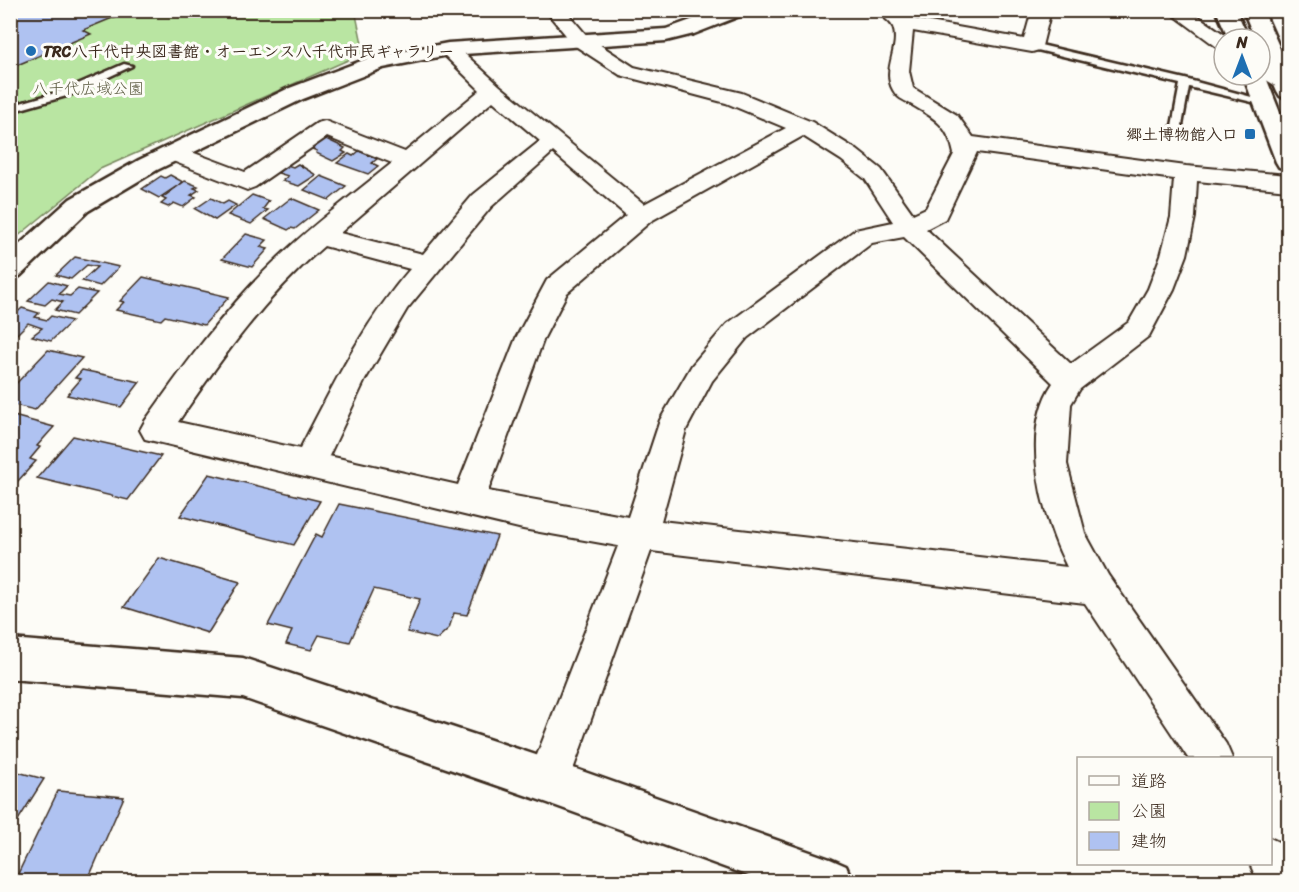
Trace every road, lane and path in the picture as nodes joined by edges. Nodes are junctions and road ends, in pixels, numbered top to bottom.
1 (554, 10) edge
2 (738, 10) edge
3 (1042, 10) edge
4 (1176, 10) edge
5 (1226, 10) edge
6 (1253, 10) edge
7 (899, 15) edge
8 (1234, 27) edge
9 (1212, 35) edge
10 (581, 41) junction
11 (1032, 46) junction
12 (448, 49) junction
13 (127, 66) dead end
14 (1272, 75) edge
15 (1185, 82) junction
16 (1287, 86) edge
17 (1259, 87) edge
18 (493, 90) junction
19 (1265, 102) junction
20 (10, 109) edge
21 (804, 128) junction
22 (1176, 131) dead end
23 (553, 141) junction
24 (964, 143) junction
25 (173, 153) junction
26 (408, 161) junction
27 (1288, 162) edge
28 (1186, 173) junction
29 (1288, 182) edge
30 (642, 215) junction
31 (909, 227) junction
32 (317, 236) junction
33 (427, 264) junction
34 (10, 269) edge
35 (1070, 381) junction
36 (308, 465) junction
37 (468, 501) junction
38 (640, 534) junction
39 (1095, 587) junction
40 (10, 659) edge
41 (1211, 757) edge
42 (548, 781) junction
43 (1272, 864) edge
44 (830, 882) edge
45 (1282, 882) edge

1 - 10 street
2 - 10 main road
3 - 11 street
4 - 9 street
5 - 8 main road
6 - 16 main road
7 - 11 street
7 - 24 street
10 - 12 main road
10 - 21 street
11 - 15 lane
12 - 18 street
12 - 25 main road
13 - 20 lane
14 - 16 street
15 - 19 lane
15 - 22 lane
17 - 19 main road
18 - 23 street
18 - 26 street
19 - 27 main road
21 - 30 street
21 - 31 street
23 - 30 street
23 - 33 street
24 - 28 street
24 - 31 street
25 - 26 street
25 - 34 main road
26 - 32 street
28 - 29 street
28 - 35 street
30 - 37 street
31 - 35 street
31 - 38 street
32 - 33 street
32 - 36 street
33 - 36 street
35 - 39 street
36 - 37 street
37 - 38 street
38 - 39 street
38 - 42 street
39 - 41 street
40 - 42 main road
42 - 44 main road
43 - 45 street

